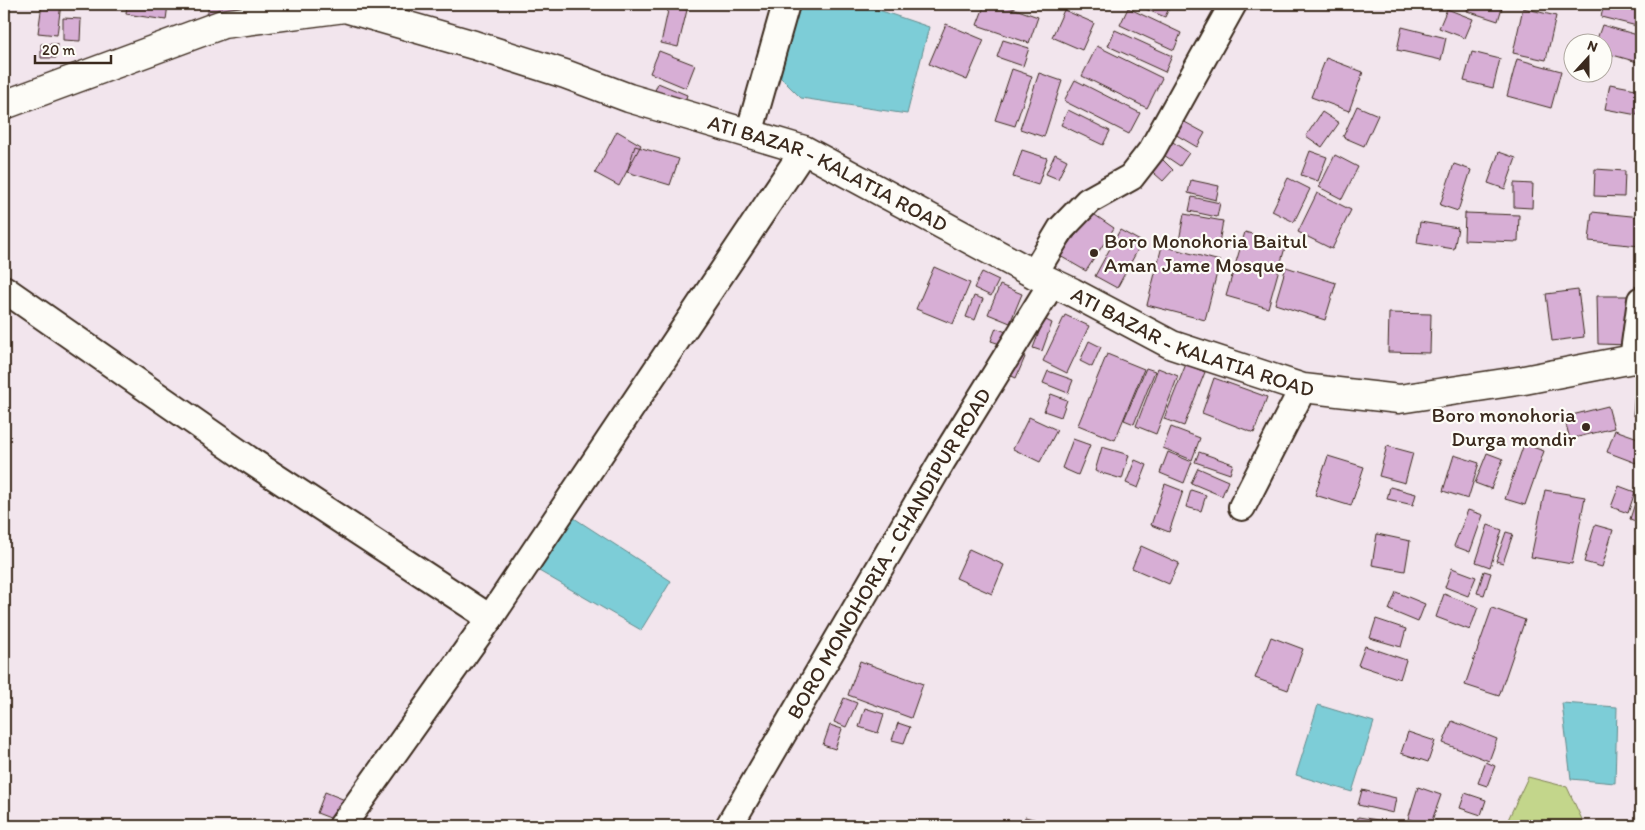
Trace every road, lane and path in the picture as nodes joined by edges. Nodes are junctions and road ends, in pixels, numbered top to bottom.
1 (786, 4) edge
2 (1233, 4) edge
3 (4, 105) edge
4 (749, 134) junction
5 (804, 150) junction
6 (1043, 278) junction
7 (4, 289) edge
8 (1641, 300) edge
9 (1637, 360) edge
10 (1303, 388) junction
11 (1242, 506) dead end
12 (490, 618) junction
13 (342, 826) edge
14 (729, 826) edge

1 - 4 street
2 - 6 street, BORO MONOHORIA - CHANDIPUR ROAD
3 - 4 main road, ATI BAZAR - KALATIA ROAD
4 - 5 main road, ATI BAZAR - KALATIA ROAD
5 - 6 main road, ATI BAZAR - KALATIA ROAD
5 - 12 street
6 - 10 main road, ATI BAZAR - KALATIA ROAD
6 - 14 street, BORO MONOHORIA - CHANDIPUR ROAD
7 - 12 street
8 - 9 street
9 - 10 main road, ATI BAZAR - KALATIA ROAD
10 - 11 street
12 - 13 street

